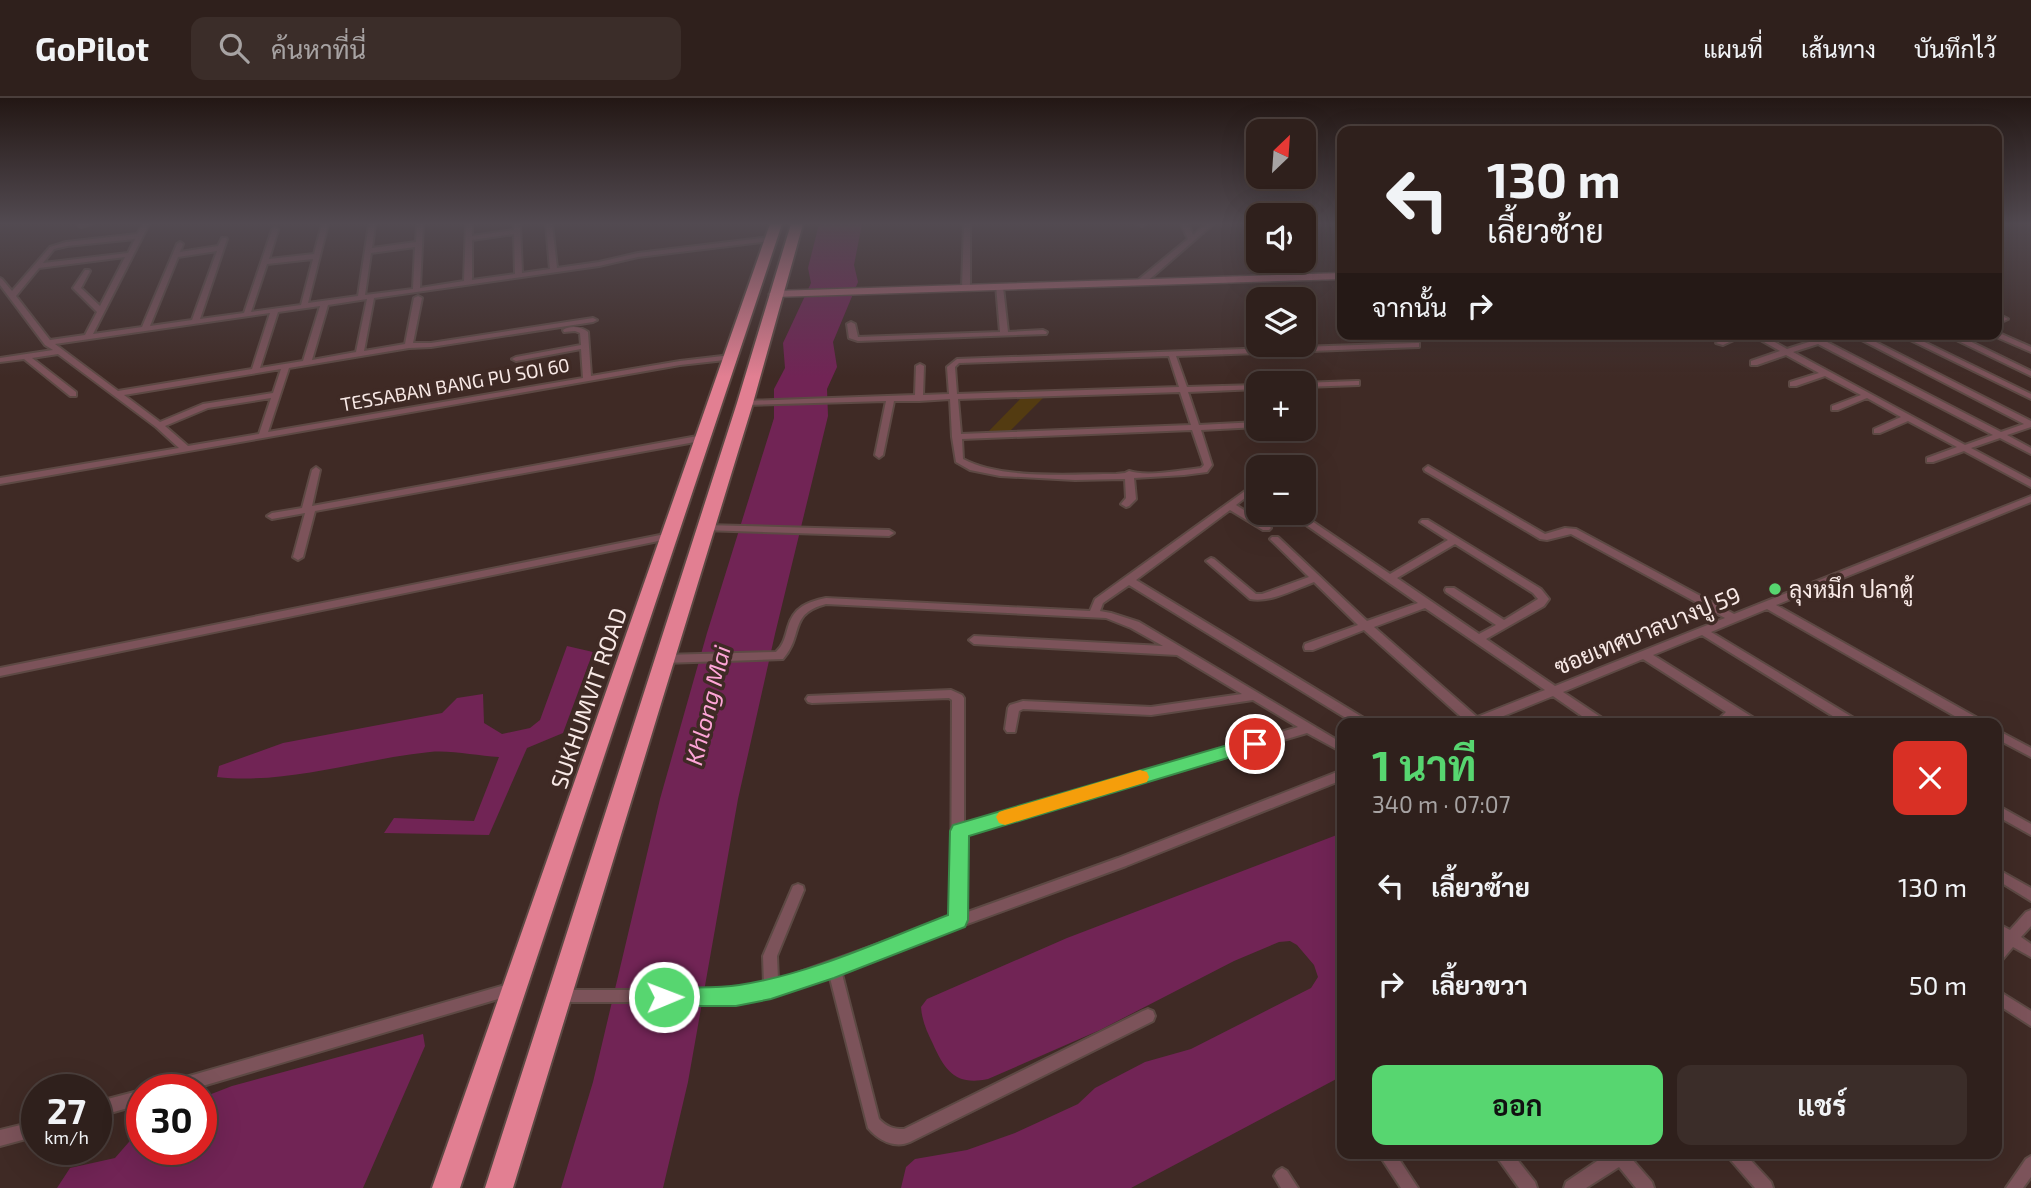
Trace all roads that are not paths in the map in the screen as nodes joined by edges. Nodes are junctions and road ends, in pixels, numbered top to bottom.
1 (31, 275) edge
2 (85, 275) edge
3 (119, 275) edge
4 (168, 275) edge
5 (211, 275) edge
6 (260, 275) edge
7 (312, 275) edge
8 (364, 275) edge
9 (418, 275) edge
10 (468, 275) edge
11 (513, 275) edge
12 (759, 275) edge
13 (788, 275) edge
14 (966, 275) edge
15 (1150, 275) edge
16 (1337, 276) edge
17 (0, 280) edge
18 (468, 282) junction
19 (1142, 282) junction
20 (999, 287) junction
21 (966, 288) junction
22 (417, 294) junction
23 (785, 294) junction
24 (12, 296) junction
25 (371, 296) junction
26 (361, 298) junction
27 (325, 303) junction
28 (304, 306) junction
29 (100, 310) junction
30 (275, 310) junction
31 (247, 314) junction
32 (593, 320) dead end
33 (195, 322) junction
34 (851, 324) dead end
35 (145, 330) junction
36 (1043, 332) dead end
37 (1004, 334) junction
38 (2002, 336) edge
39 (88, 337) junction
40 (514, 339) dead end
41 (1728, 340) edge
42 (1766, 340) edge
43 (1822, 340) edge
44 (1866, 340) edge
45 (1914, 340) edge
46 (1960, 340) edge
47 (1819, 341) junction
48 (48, 343) junction
49 (1720, 343) dead end
50 (1416, 345) dead end
51 (409, 346) junction
52 (586, 346) junction
53 (2029, 347) edge
54 (1787, 351) junction
55 (59, 352) junction
56 (360, 354) junction
57 (1172, 354) junction
58 (26, 357) junction
59 (731, 358) junction
60 (516, 359) dead end
61 (0, 360) edge
62 (307, 362) junction
63 (1754, 363) dead end
64 (286, 365) junction
65 (920, 366) dead end
66 (255, 371) junction
67 (1826, 373) junction
68 (2031, 374) edge
69 (587, 379) junction
70 (1356, 383) dead end
71 (1794, 384) dead end
72 (1316, 385) edge
73 (1246, 387) edge
74 (1182, 390) junction
75 (73, 394) dead end
76 (115, 394) junction
77 (275, 395) junction
78 (1868, 395) junction
79 (2031, 397) edge
80 (953, 398) junction
81 (919, 399) junction
82 (890, 400) junction
83 (755, 403) junction
84 (1835, 408) dead end
85 (1909, 417) junction
86 (159, 425) junction
87 (1246, 425) edge
88 (1195, 427) junction
89 (1877, 431) dead end
90 (263, 435) junction
91 (2000, 435) junction
92 (956, 437) junction
93 (703, 438) junction
94 (1963, 447) junction
95 (186, 449) junction
96 (2031, 451) edge
97 (879, 455) dead end
98 (1930, 460) dead end
99 (1428, 469) dead end
100 (316, 470) dead end
101 (1129, 474) junction
102 (0, 481) edge
103 (2031, 484) edge
104 (1245, 494) dead end
105 (2031, 499) edge
106 (1126, 504) dead end
107 (1230, 506) junction
108 (308, 509) junction
109 (272, 516) dead end
110 (1425, 522) dead end
111 (1311, 525) edge
112 (1266, 527) dead end
113 (705, 528) junction
114 (889, 533) dead end
115 (670, 536) junction
116 (1275, 539) dead end
117 (1455, 540) junction
118 (298, 557) dead end
119 (1211, 561) dead end
120 (1316, 578) junction
121 (1390, 579) junction
122 (1129, 580) junction
123 (1450, 590) dead end
124 (1427, 604) junction
125 (1769, 606) junction
126 (1094, 613) junction
127 (1735, 620) junction
128 (1504, 625) junction
129 (1366, 626) junction
130 (1704, 632) junction
131 (1479, 639) junction
132 (974, 640) dead end
133 (1309, 647) dead end
134 (1180, 651) junction
135 (1644, 655) junction
136 (663, 659) junction
137 (0, 672) edge
138 (1555, 691) junction
139 (1256, 696) junction
140 (811, 699) dead end
141 (1734, 711) junction
142 (1355, 718) edge
143 (1469, 718) edge
144 (1488, 718) edge
145 (1594, 718) edge
146 (1726, 718) edge
147 (1745, 718) edge
148 (1845, 718) edge
149 (1968, 718) edge
150 (1308, 728) junction
151 (1011, 729) dead end
152 (2002, 737) edge
153 (1337, 745) edge
154 (2031, 753) edge
155 (1337, 777) edge
156 (2002, 813) edge
157 (2031, 830) edge
158 (960, 831) junction
159 (2002, 877) edge
160 (799, 890) dead end
161 (2031, 895) edge
162 (2031, 916) edge
163 (958, 920) junction
164 (2002, 932) edge
165 (2012, 939) junction
166 (2002, 950) edge
167 (2031, 951) edge
168 (834, 968) junction
169 (515, 988) junction
170 (771, 989) junction
171 (557, 996) junction
172 (2002, 999) edge
173 (1148, 1016) dead end
174 (2031, 1019) edge
175 (217, 1075) edge
176 (21, 1132) edge
177 (0, 1138) edge
178 (1390, 1159) edge
179 (1507, 1159) edge
180 (1614, 1159) edge
181 (1625, 1159) edge
182 (1739, 1159) edge
183 (2031, 1164) edge
184 (446, 1188) edge
185 (499, 1188) edge
186 (1410, 1188) edge
187 (1529, 1188) edge
188 (1572, 1188) edge
189 (1646, 1188) edge
190 (1765, 1188) edge
191 (2014, 1188) edge

1 - 24 street
2 - 29 street
3 - 29 street
4 - 35 street
5 - 33 street
6 - 31 street
7 - 28 street
8 - 26 street
9 - 22 street
10 - 18 street
11 - 18 street
12 - 59 highway, SUKHUMVIT ROAD
13 - 23 highway
14 - 21 street
15 - 19 street
16 - 19 street
17 - 24 street
18 - 22 street
19 - 20 street
20 - 21 street
20 - 37 street
21 - 23 street
22 - 25 street
22 - 51 street
23 - 83 highway
24 - 48 street
25 - 26 street
25 - 56 street
26 - 27 street
27 - 28 street
27 - 62 street
28 - 30 street
29 - 39 street
30 - 31 street
30 - 66 street
31 - 33 street
32 - 51 street
33 - 35 street
34 - 37 street
35 - 39 street
36 - 37 street
38 - 53 street
39 - 48 street
40 - 52 street
41 - 49 street
42 - 54 street
43 - 47 street
44 - 91 street
45 - 79 street
46 - 68 street
47 - 54 street
47 - 91 street
48 - 55 street
50 - 57 street
51 - 56 street
52 - 60 street
52 - 69 street
54 - 63 street
54 - 67 street
55 - 58 street
55 - 76 street
56 - 62 street
57 - 74 street
57 - 80 street
58 - 61 street
58 - 75 street
59 - 69 street, TESSABAN BANG PU SOI 60
59 - 93 highway, SUKHUMVIT ROAD
62 - 64 street
64 - 66 street
64 - 77 street
65 - 81 street
66 - 76 street
67 - 71 street
67 - 78 street
69 - 90 street, TESSABAN BANG PU SOI 60
70 - 72 street
73 - 74 street
74 - 80 street
74 - 88 street
76 - 86 street
77 - 86 street
77 - 90 street
78 - 84 street
78 - 85 street
80 - 81 street
80 - 92 street
81 - 82 street
82 - 83 street
82 - 97 street
83 - 113 highway
85 - 89 street
85 - 94 street
86 - 95 street
87 - 88 street
88 - 92 street
88 - 101 street
90 - 95 street, TESSABAN BANG PU SOI 60
91 - 94 street
91 - 96 street
92 - 101 street
93 - 108 street
93 - 115 highway, SUKHUMVIT ROAD
94 - 98 street
94 - 103 street
95 - 102 street, TESSABAN BANG PU SOI 60
99 - 127 street
100 - 108 street
101 - 106 street
104 - 107 street
105 - 125 street, ซอยเทศบาลบางปู 59
107 - 112 street
107 - 122 street
108 - 109 street
108 - 118 street
110 - 117 street
111 - 121 street
113 - 114 street
113 - 136 highway
115 - 137 street
115 - 169 highway, SUKHUMVIT ROAD
116 - 120 street
117 - 121 street
117 - 128 street
119 - 120 street
120 - 129 street
121 - 124 street
122 - 126 street
122 - 142 street
123 - 128 street
124 - 129 street
124 - 131 street
125 - 127 street, ซอยเทศบาลบางปู 59
125 - 149 street
126 - 134 street
126 - 136 street
127 - 130 street, ซอยเทศบาลบางปู 59
128 - 131 street
129 - 133 street
129 - 143 street
130 - 135 street, ซอยเทศบาลบางปู 59
130 - 148 street
131 - 138 street
132 - 134 street
134 - 139 street
135 - 138 street, ซอยเทศบาลบางปู 59
135 - 141 street
136 - 171 highway
138 - 144 street, ซอยเทศบาลบางปู 59
138 - 145 street
139 - 150 street
139 - 151 street
140 - 158 street
141 - 146 street
141 - 147 street
150 - 153 street
150 - 158 street
152 - 154 street
155 - 163 street
156 - 157 street
158 - 163 street
159 - 161 street
160 - 170 street
162 - 165 street
163 - 168 street
164 - 165 street
165 - 166 street
165 - 167 street
168 - 170 street
168 - 173 street
169 - 175 street
169 - 184 highway, SUKHUMVIT ROAD
170 - 171 street
171 - 185 highway
172 - 174 street
176 - 177 street
178 - 186 street
179 - 187 street
180 - 188 street
181 - 189 street
182 - 190 street
183 - 191 street

